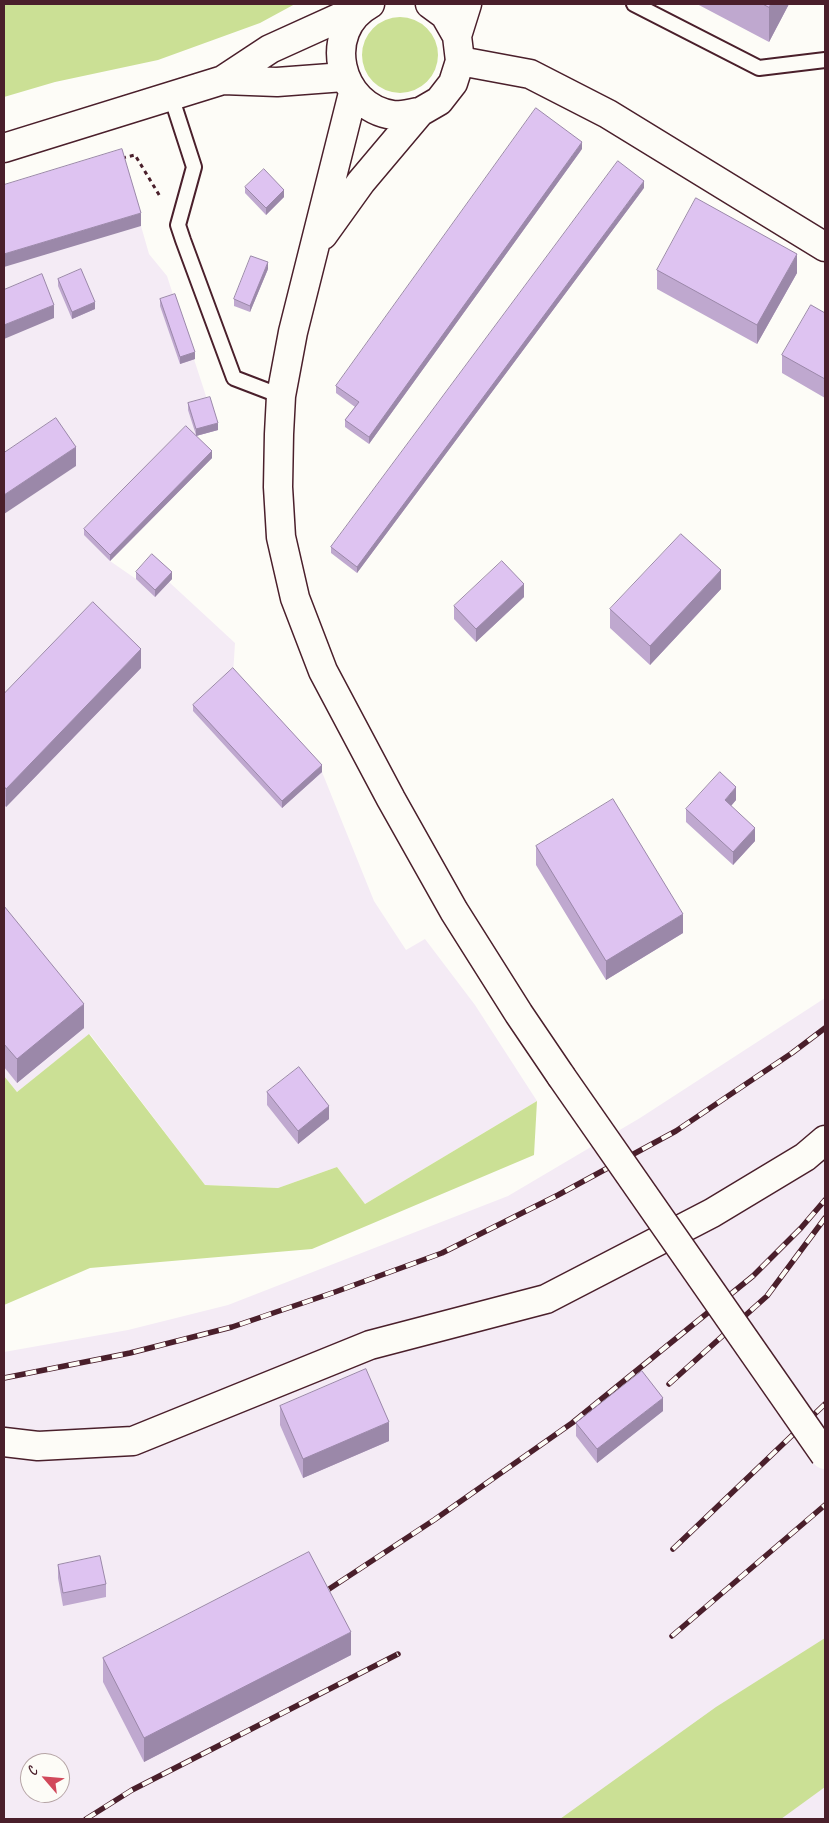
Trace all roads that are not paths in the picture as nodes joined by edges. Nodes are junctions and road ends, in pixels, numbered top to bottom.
1 (430, 4) edge
2 (467, 4) edge
3 (634, 4) edge
4 (367, 5) edge
5 (458, 48) junction
6 (825, 60) edge
7 (223, 80) junction
8 (349, 85) junction
9 (171, 96) junction
10 (420, 112) junction
11 (4, 148) edge
12 (825, 247) edge
13 (314, 248) junction
14 (282, 396) junction
15 (825, 1140) edge
16 (4, 1442) edge
17 (825, 1455) edge

1 - 5 main road
2 - 5 main road
3 - 6 lane
4 - 7 main road
4 - 8 main road
5 - 10 main road
5 - 12 main road
7 - 8 main road
7 - 9 main road
8 - 10 main road
8 - 13 main road
9 - 11 main road
9 - 14 lane
10 - 13 main road
13 - 14 main road
14 - 17 main road, bridge
15 - 16 main road

